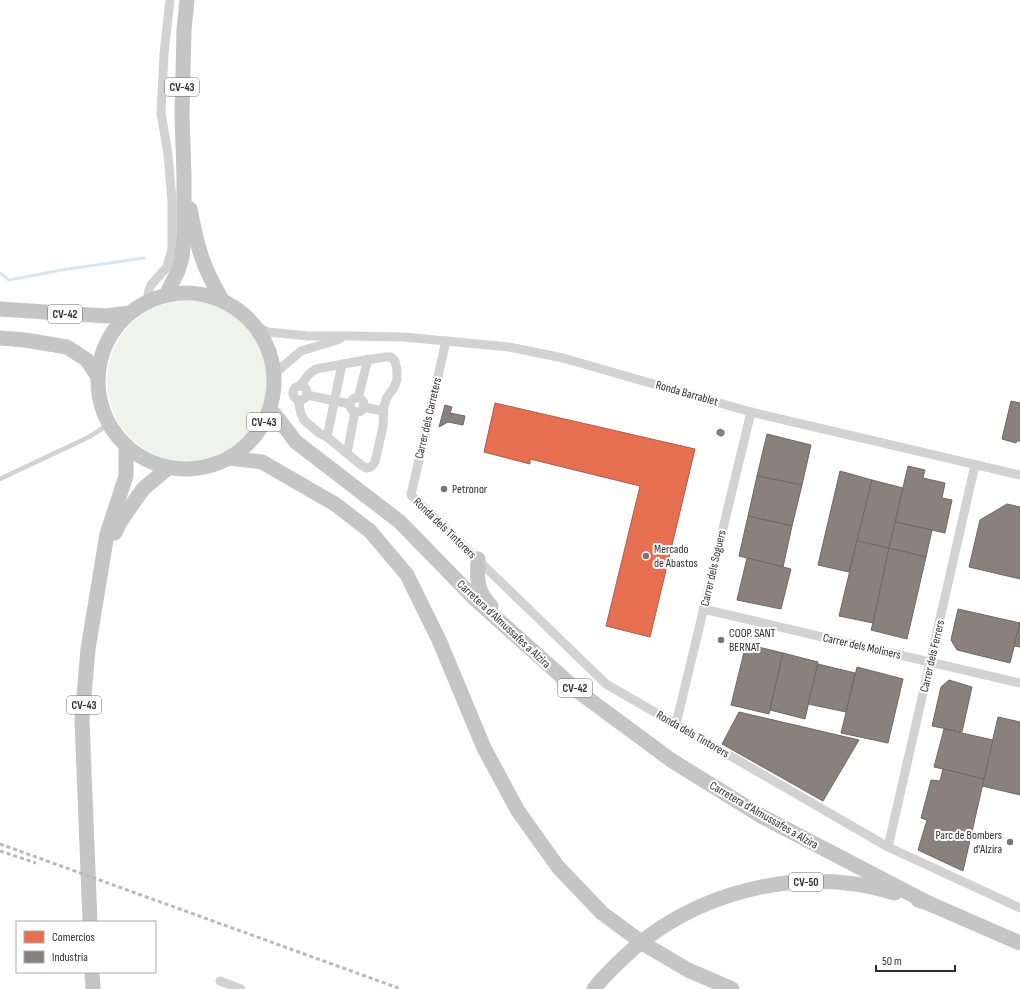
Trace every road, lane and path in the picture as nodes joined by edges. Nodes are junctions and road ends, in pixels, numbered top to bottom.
1 (170, 0) edge
2 (188, 0) edge
3 (184, 175) junction
4 (166, 294) junction
5 (222, 300) junction
6 (147, 302) junction
7 (0, 309) edge
8 (130, 313) junction
9 (256, 326) junction
10 (350, 336) junction
11 (0, 338) edge
12 (446, 341) junction
13 (368, 359) junction
14 (342, 364) junction
15 (274, 374) junction
16 (98, 377) junction
17 (300, 386) junction
18 (307, 395) junction
19 (358, 398) junction
20 (298, 400) junction
21 (335, 400) junction
22 (350, 404) junction
23 (270, 410) junction
24 (359, 410) junction
25 (383, 411) junction
26 (751, 412) junction
27 (110, 425) junction
28 (327, 437) junction
29 (126, 446) junction
30 (347, 453) junction
31 (230, 458) junction
32 (975, 464) junction
33 (168, 468) junction
34 (1020, 475) edge
35 (0, 479) edge
36 (411, 495) joint
37 (478, 559) junction
38 (99, 579) junction
39 (703, 609) junction
40 (930, 662) junction
41 (1020, 683) edge
42 (579, 692) junction
43 (676, 724) junction
44 (888, 847) junction
45 (928, 903) junction
46 (1020, 908) edge
47 (90, 921) edge
48 (1020, 943) edge
49 (92, 973) edge
50 (220, 980) dead end
51 (92, 989) edge
52 (241, 989) edge
53 (594, 989) edge
54 (732, 989) edge

1 - 6 street
2 - 3 main road, CV-43
3 - 4 main road, CV-43
3 - 5 main road, CV-43
4 - 5 main road, CV-43
4 - 6 main road, CV-43
5 - 9 main road, CV-43
6 - 8 main road, CV-43
7 - 8 main road, CV-42
8 - 16 main road, CV-43
9 - 10 street, Ronda Barrablet
9 - 15 main road, CV-43
10 - 12 street, Ronda Barrablet
10 - 15 street
11 - 16 main road
12 - 26 street, Ronda Barrablet
12 - 36 street, Carrer dels Carreters
13 - 14 street
13 - 19 street
13 - 25 street
14 - 17 street
14 - 21 street
15 - 23 main road, CV-43
16 - 27 main road, CV-43
17 - 18 street
17 - 20 street
18 - 20 street
18 - 21 street
19 - 22 street
19 - 24 street
20 - 28 street
21 - 22 street
21 - 28 street
22 - 24 street
23 - 31 main road, CV-43
23 - 42 main road, Carretera d'Almussafes a Alzira / CV-42
24 - 25 street
24 - 30 street
25 - 30 street
26 - 32 street, Ronda Barrablet
26 - 39 street, Carrer dels Soguers
27 - 29 main road, CV-43
27 - 35 lane
28 - 30 street
29 - 33 main road, CV-43
29 - 38 main road, CV-43
31 - 33 main road, CV-43
31 - 54 main road
32 - 34 street, Ronda Barrablet
32 - 40 street, Carrer dels Ferrers
33 - 38 main road, CV-43
36 - 37 street, Ronda dels Tintorers
37 - 42 main road
37 - 43 street, Ronda dels Tintorers
38 - 47 main road, CV-43
39 - 40 street, Carrer dels Moliners
39 - 43 street, Carrer dels Soguers
40 - 41 street, Carrer dels Moliners
40 - 44 street, Carrer dels Ferrers
42 - 45 main road, Carretera d'Almussafes a Alzira / CV-42
43 - 44 street, Ronda dels Tintorers
44 - 46 street, Ronda dels Tintorers
45 - 48 main road, CV-50
45 - 53 main road, CV-50
49 - 51 main road
50 - 52 street

